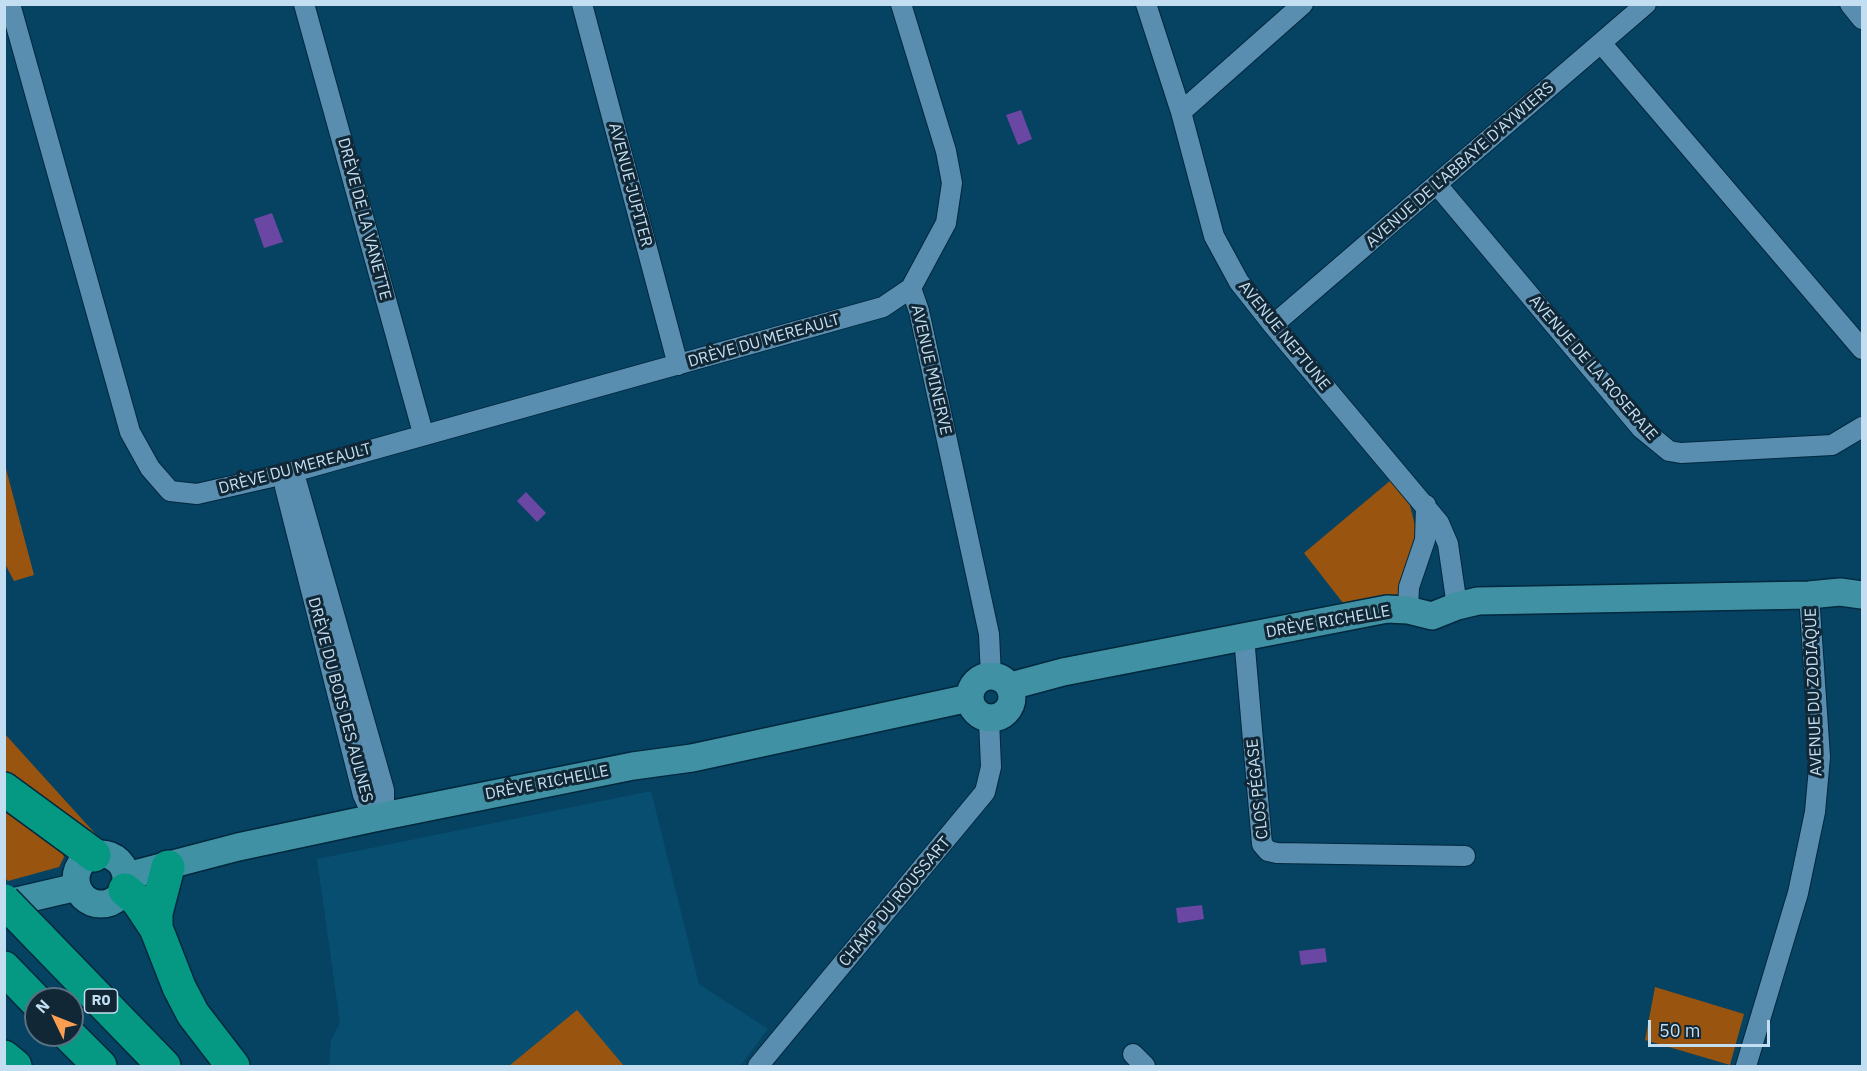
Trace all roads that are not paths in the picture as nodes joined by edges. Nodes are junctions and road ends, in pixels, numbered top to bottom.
1 (10, 4) edge
2 (304, 4) edge
3 (582, 4) edge
4 (901, 4) edge
5 (1146, 4) edge
6 (1303, 4) edge
7 (1647, 4) edge
8 (1850, 4) edge
9 (1863, 19) edge
10 (1601, 43) junction
11 (1181, 112) junction
12 (1437, 186) junction
13 (911, 288) junction
14 (1273, 325) junction
15 (1863, 349) edge
16 (678, 365) junction
17 (1863, 427) edge
18 (423, 433) junction
19 (289, 473) junction
20 (1426, 505) junction
21 (1809, 595) junction
22 (1863, 595) edge
23 (1457, 606) junction
24 (1408, 610) junction
25 (1244, 637) junction
26 (1001, 681) junction
27 (969, 698) junction
28 (989, 720) junction
29 (4, 789) edge
30 (374, 818) junction
31 (94, 855) junction
32 (1465, 856) dead end
33 (168, 867) junction
34 (126, 883) junction
35 (77, 887) junction
36 (4, 903) edge
37 (156, 928) junction
38 (4, 968) edge
39 (24, 988) edge
40 (81, 1047) edge
41 (4, 1058) edge
42 (15, 1066) edge
43 (99, 1066) edge
44 (164, 1066) edge
45 (232, 1066) edge
46 (758, 1066) edge
47 (1746, 1066) edge

1 - 19 street, DRÈVE DU MEREAULT
2 - 18 street, DRÈVE DE LA VANETTE
3 - 16 street, AVENUE JUPITER
4 - 13 street, AVENUE MINERVE
5 - 11 street, AVENUE NEPTUNE
6 - 11 street
7 - 10 street, AVENUE DE L'ABBAYE D'AYWIERS
8 - 9 street
10 - 12 street, AVENUE DE L'ABBAYE D'AYWIERS
10 - 15 street
11 - 14 street, AVENUE NEPTUNE
12 - 14 street, AVENUE DE L'ABBAYE D'AYWIERS
12 - 17 street, AVENUE DE LA ROSERAIE
13 - 16 street, DRÈVE DU MEREAULT
13 - 26 street, AVENUE MINERVE
14 - 20 street, AVENUE NEPTUNE
16 - 18 street, DRÈVE DU MEREAULT
18 - 19 street, DRÈVE DU MEREAULT
19 - 30 street, DRÈVE DU BOIS DES AULNES
20 - 23 street, AVENUE NEPTUNE
20 - 24 street
21 - 22 street, DRÈVE RICHELLE
21 - 23 street, DRÈVE RICHELLE
21 - 47 street, AVENUE DU ZODIAQUE
23 - 24 street, DRÈVE RICHELLE
24 - 25 street, DRÈVE RICHELLE
25 - 26 street, DRÈVE RICHELLE
25 - 32 street, CLOS PÉGASE
26 - 27 street
26 - 28 street
27 - 28 street
27 - 30 street, DRÈVE RICHELLE
28 - 46 street, CHAMP DU ROUSSART
29 - 31 highway
30 - 33 street, DRÈVE RICHELLE
31 - 34 street
31 - 35 street
33 - 34 street, DRÈVE RICHELLE
33 - 37 highway
34 - 35 street
34 - 37 highway
35 - 36 street
36 - 44 highway, R0, bridge
37 - 45 highway
38 - 39 highway
40 - 43 highway
41 - 42 highway

